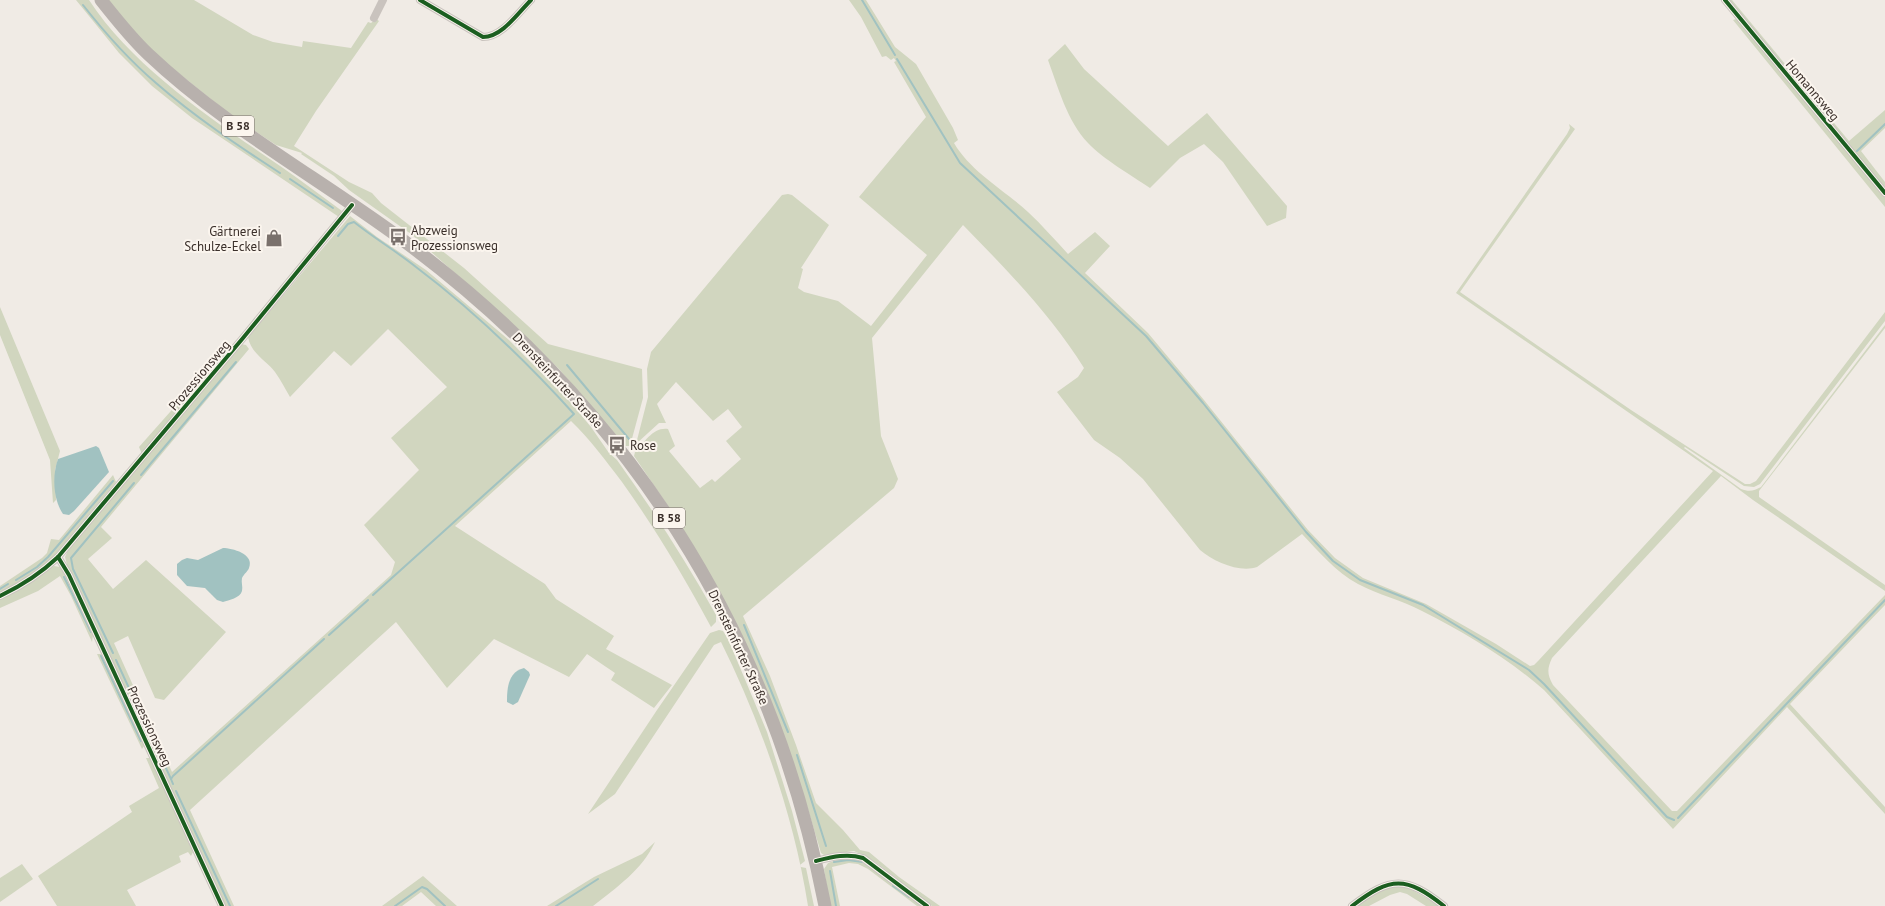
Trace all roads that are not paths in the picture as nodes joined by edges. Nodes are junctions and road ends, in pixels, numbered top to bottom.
1 (101, 0) edge
2 (383, 0) edge
3 (420, 0) edge
4 (531, 0) edge
5 (1725, 0) edge
6 (374, 18) dead end
7 (1885, 193) edge
8 (352, 205) junction
9 (58, 557) junction
10 (0, 596) edge
11 (816, 861) junction
12 (222, 906) edge
13 (825, 906) edge
14 (928, 906) edge
15 (1352, 906) edge
16 (1444, 906) edge

1 - 8 main road, Drensteinfurter Straße / B 58
2 - 6 street
3 - 4 street
5 - 7 street, Homannsweg
8 - 9 street, Prozessionsweg
8 - 11 main road, Drensteinfurter Straße / B 58
9 - 10 street, Prozessionsweg
9 - 12 street, Prozessionsweg
11 - 13 main road, Drensteinfurter Straße / B 58
11 - 14 street
15 - 16 street

